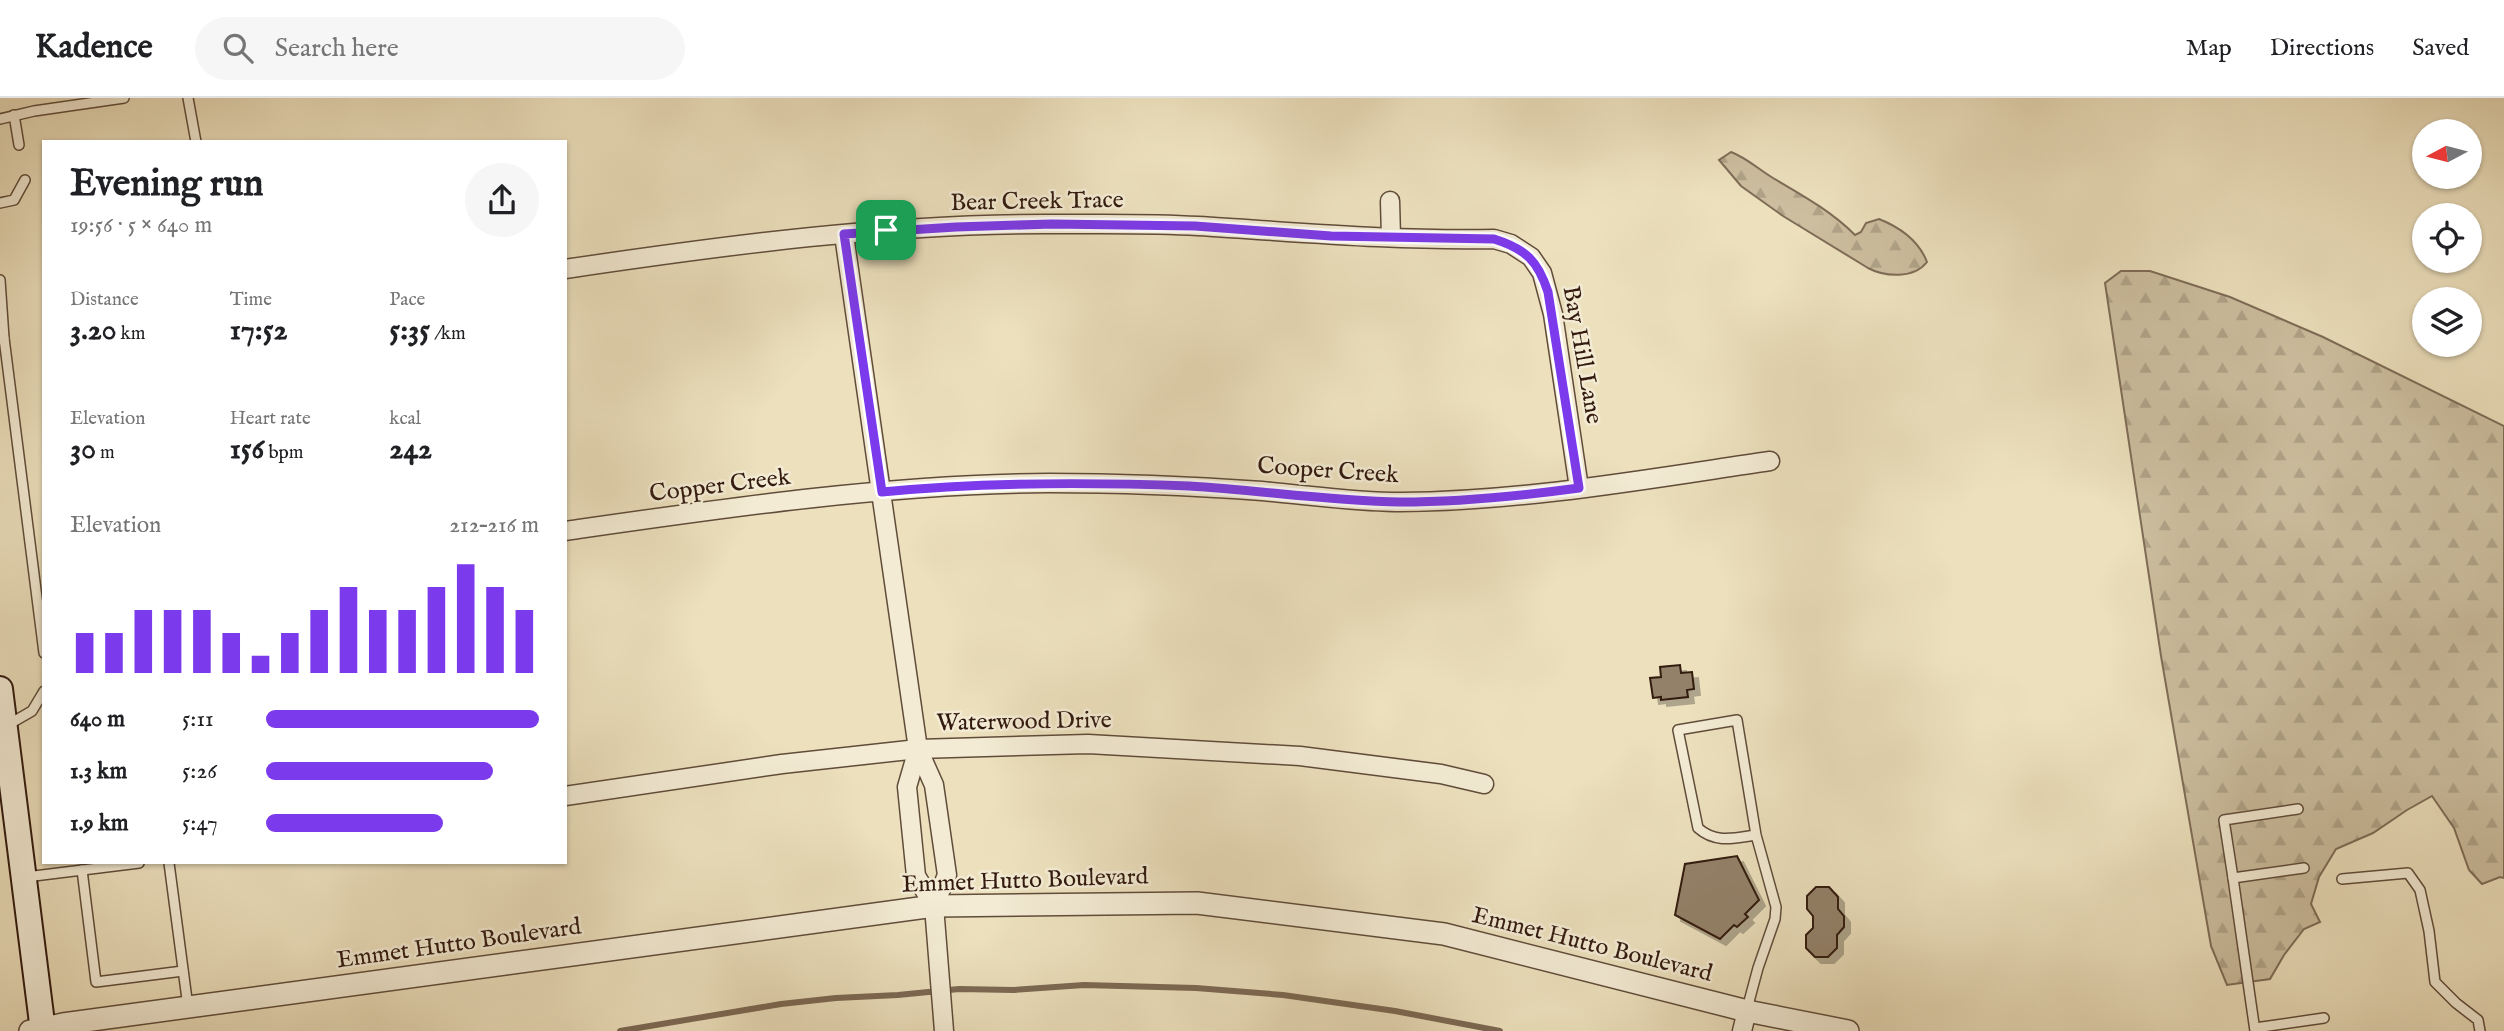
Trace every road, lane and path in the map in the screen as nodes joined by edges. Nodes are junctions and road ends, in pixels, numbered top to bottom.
1 (124, 98) edge
2 (188, 98) edge
3 (14, 115) junction
4 (0, 119) edge
5 (196, 140) edge
6 (19, 145) dead end
7 (25, 180) dead end
8 (1390, 201) dead end
9 (0, 203) edge
10 (844, 234) junction
11 (1391, 237) junction
12 (1469, 240) joint
13 (567, 269) edge
14 (0, 280) edge
15 (2, 339) edge
16 (1770, 461) dead end
17 (1579, 488) junction
18 (882, 492) junction
19 (567, 531) edge
20 (41, 603) edge
21 (0, 689) edge
22 (42, 694) edge
23 (42, 709) edge
24 (32, 711) junction
25 (5, 727) junction
26 (918, 749) junction
27 (1484, 784) dead end
28 (567, 796) edge
29 (2298, 809) dead end
30 (1756, 835) junction
31 (131, 864) edge
32 (169, 864) edge
33 (2304, 868) dead end
34 (82, 870) junction
35 (24, 878) junction
36 (2233, 878) junction
37 (2343, 880) dead end
38 (934, 906) junction
39 (183, 971) junction
40 (188, 1007) junction
41 (2324, 1018) dead end
42 (1744, 1021) edge
43 (944, 1026) edge
44 (2255, 1029) edge
45 (39, 1030) edge
46 (1848, 1031) edge
47 (2480, 1031) edge

1 - 3 lane
2 - 5 lane
3 - 4 lane
3 - 6 lane
7 - 9 lane
8 - 11 street
10 - 11 street, Bear Creek Trace
10 - 13 street, Bear Creek Trace
10 - 18 street
11 - 12 street, Bear Creek Trace
12 - 17 street, Bay Hill Lane
14 - 15 lane
15 - 20 lane
16 - 17 street, Cooper Creek
17 - 18 street, Cooper Creek
18 - 19 street, Copper Creek
18 - 26 street
21 - 25 main road
22 - 24 lane
23 - 24 lane
24 - 25 lane
25 - 35 main road
26 - 27 street, Waterwood Drive
26 - 28 street, Waterwood Drive
26 - 38 street
26 - 38 street
29 - 36 lane
30 - 30 lane
30 - 42 lane
31 - 34 lane
32 - 39 lane
33 - 36 lane
34 - 35 lane
34 - 39 lane
35 - 45 main road
36 - 44 lane
37 - 47 lane
38 - 40 street, Emmet Hutto Boulevard
38 - 42 street, Emmet Hutto Boulevard
38 - 43 street
39 - 40 lane
40 - 45 street, Emmet Hutto Boulevard
41 - 44 lane
42 - 46 street, Emmet Hutto Boulevard

